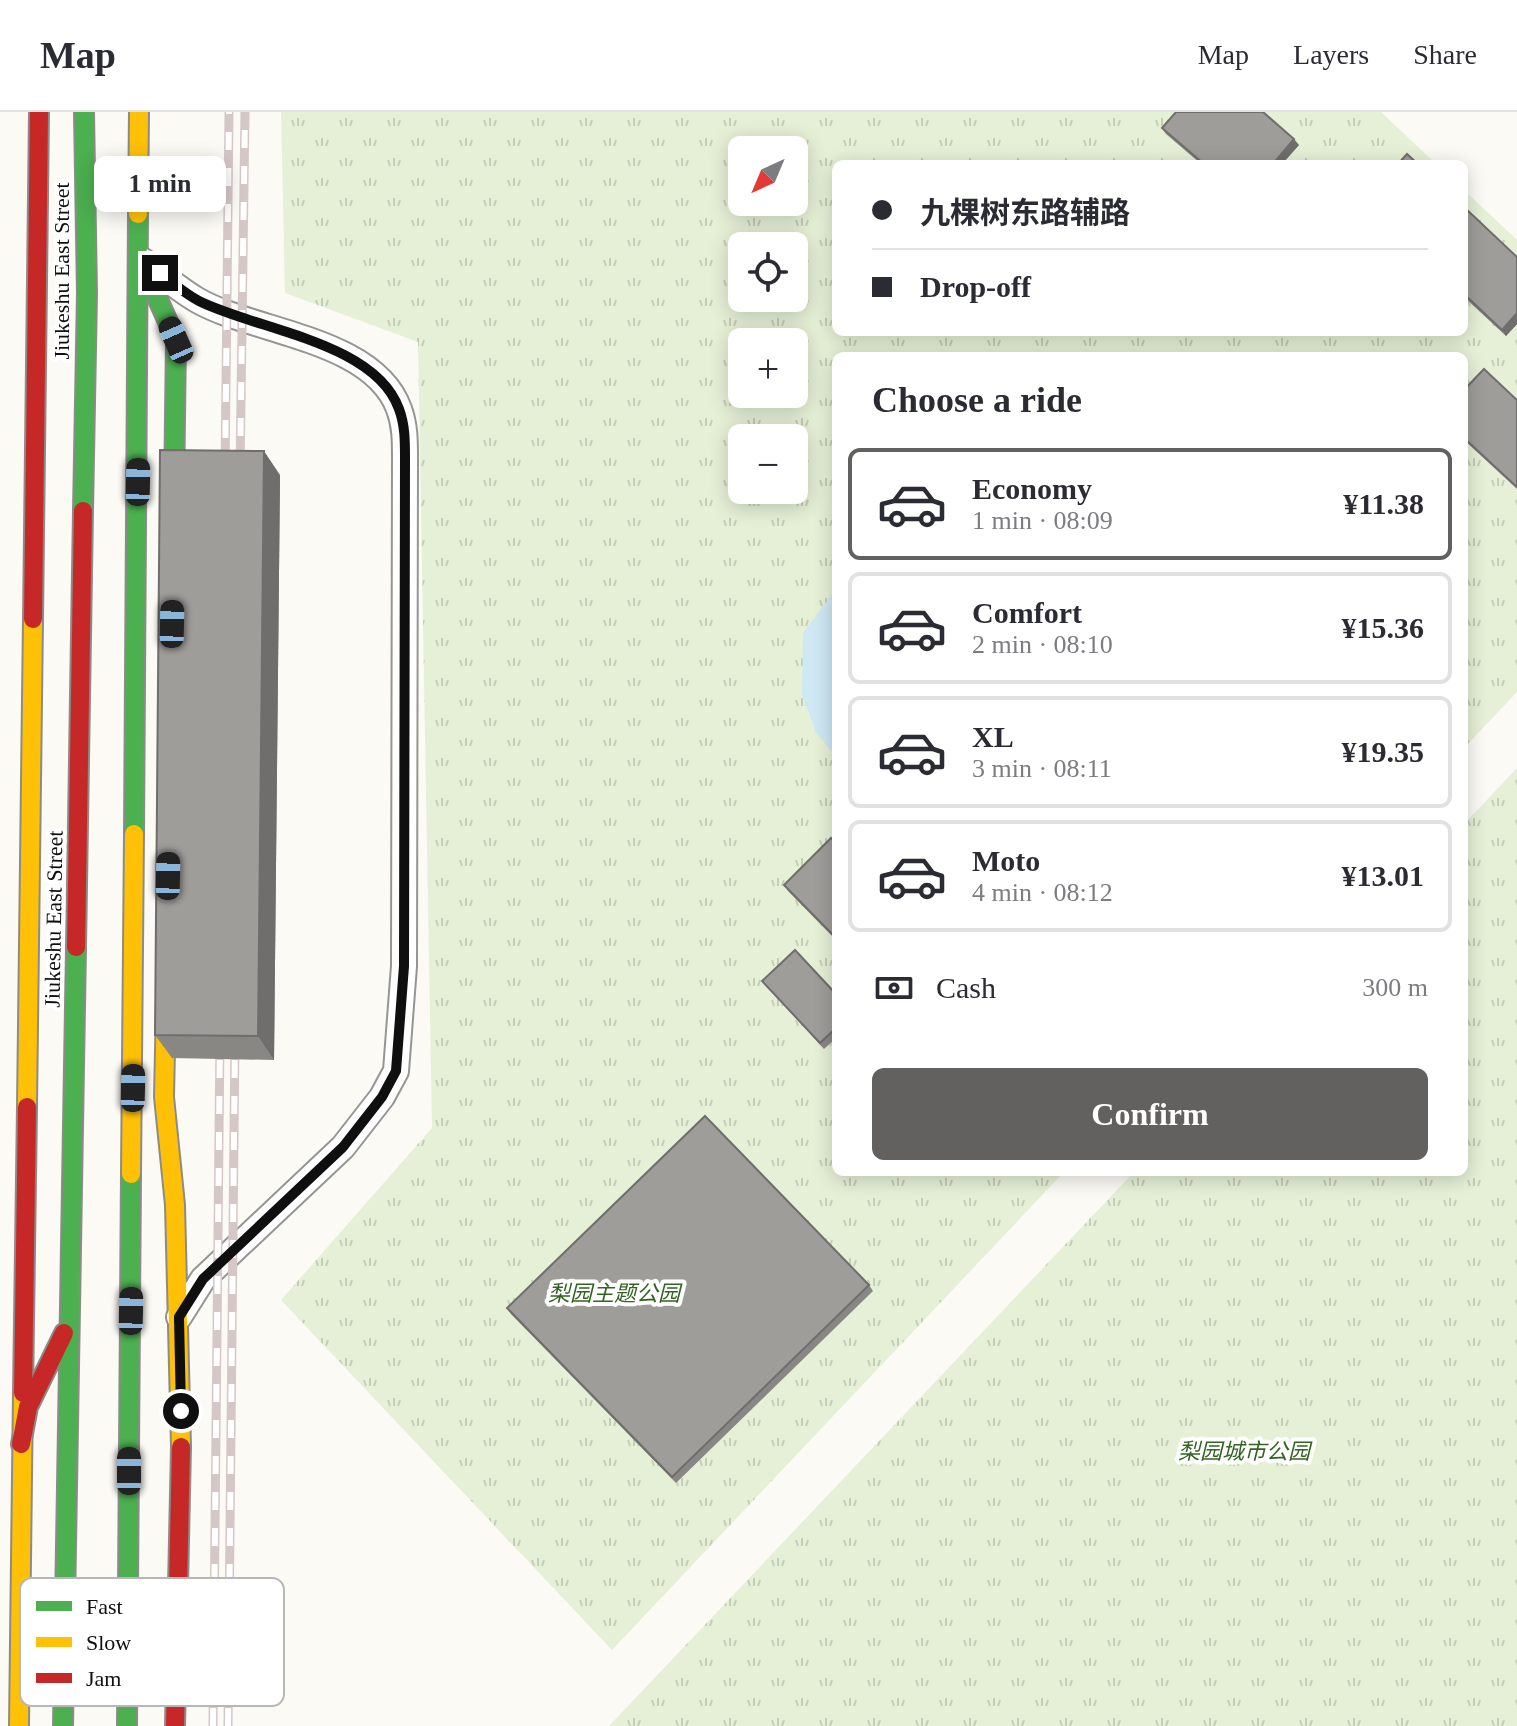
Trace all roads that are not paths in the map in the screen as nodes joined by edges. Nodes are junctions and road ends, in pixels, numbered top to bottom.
1 (39, 112) edge
2 (84, 112) edge
3 (139, 112) edge
4 (140, 258) junction
5 (173, 513) edge
6 (166, 987) edge
7 (70, 1311) junction
8 (179, 1317) junction
9 (21, 1444) junction
10 (20, 1578) edge
11 (65, 1578) edge
12 (128, 1578) edge
13 (178, 1578) edge
14 (20, 1585) edge
15 (63, 1706) edge
16 (127, 1706) edge
17 (175, 1706) edge
18 (19, 1726) edge
19 (63, 1726) edge
20 (127, 1726) edge
21 (175, 1726) edge

1 - 9 main road
2 - 7 main road, Jiukeshu East Street
3 - 4 main road
4 - 5 main road
4 - 8 street
4 - 12 main road
6 - 8 main road
7 - 9 main road
7 - 11 main road, Jiukeshu East Street
8 - 13 main road
9 - 10 main road
14 - 18 main road
15 - 19 main road, Jiukeshu East Street
16 - 20 main road
17 - 21 main road

